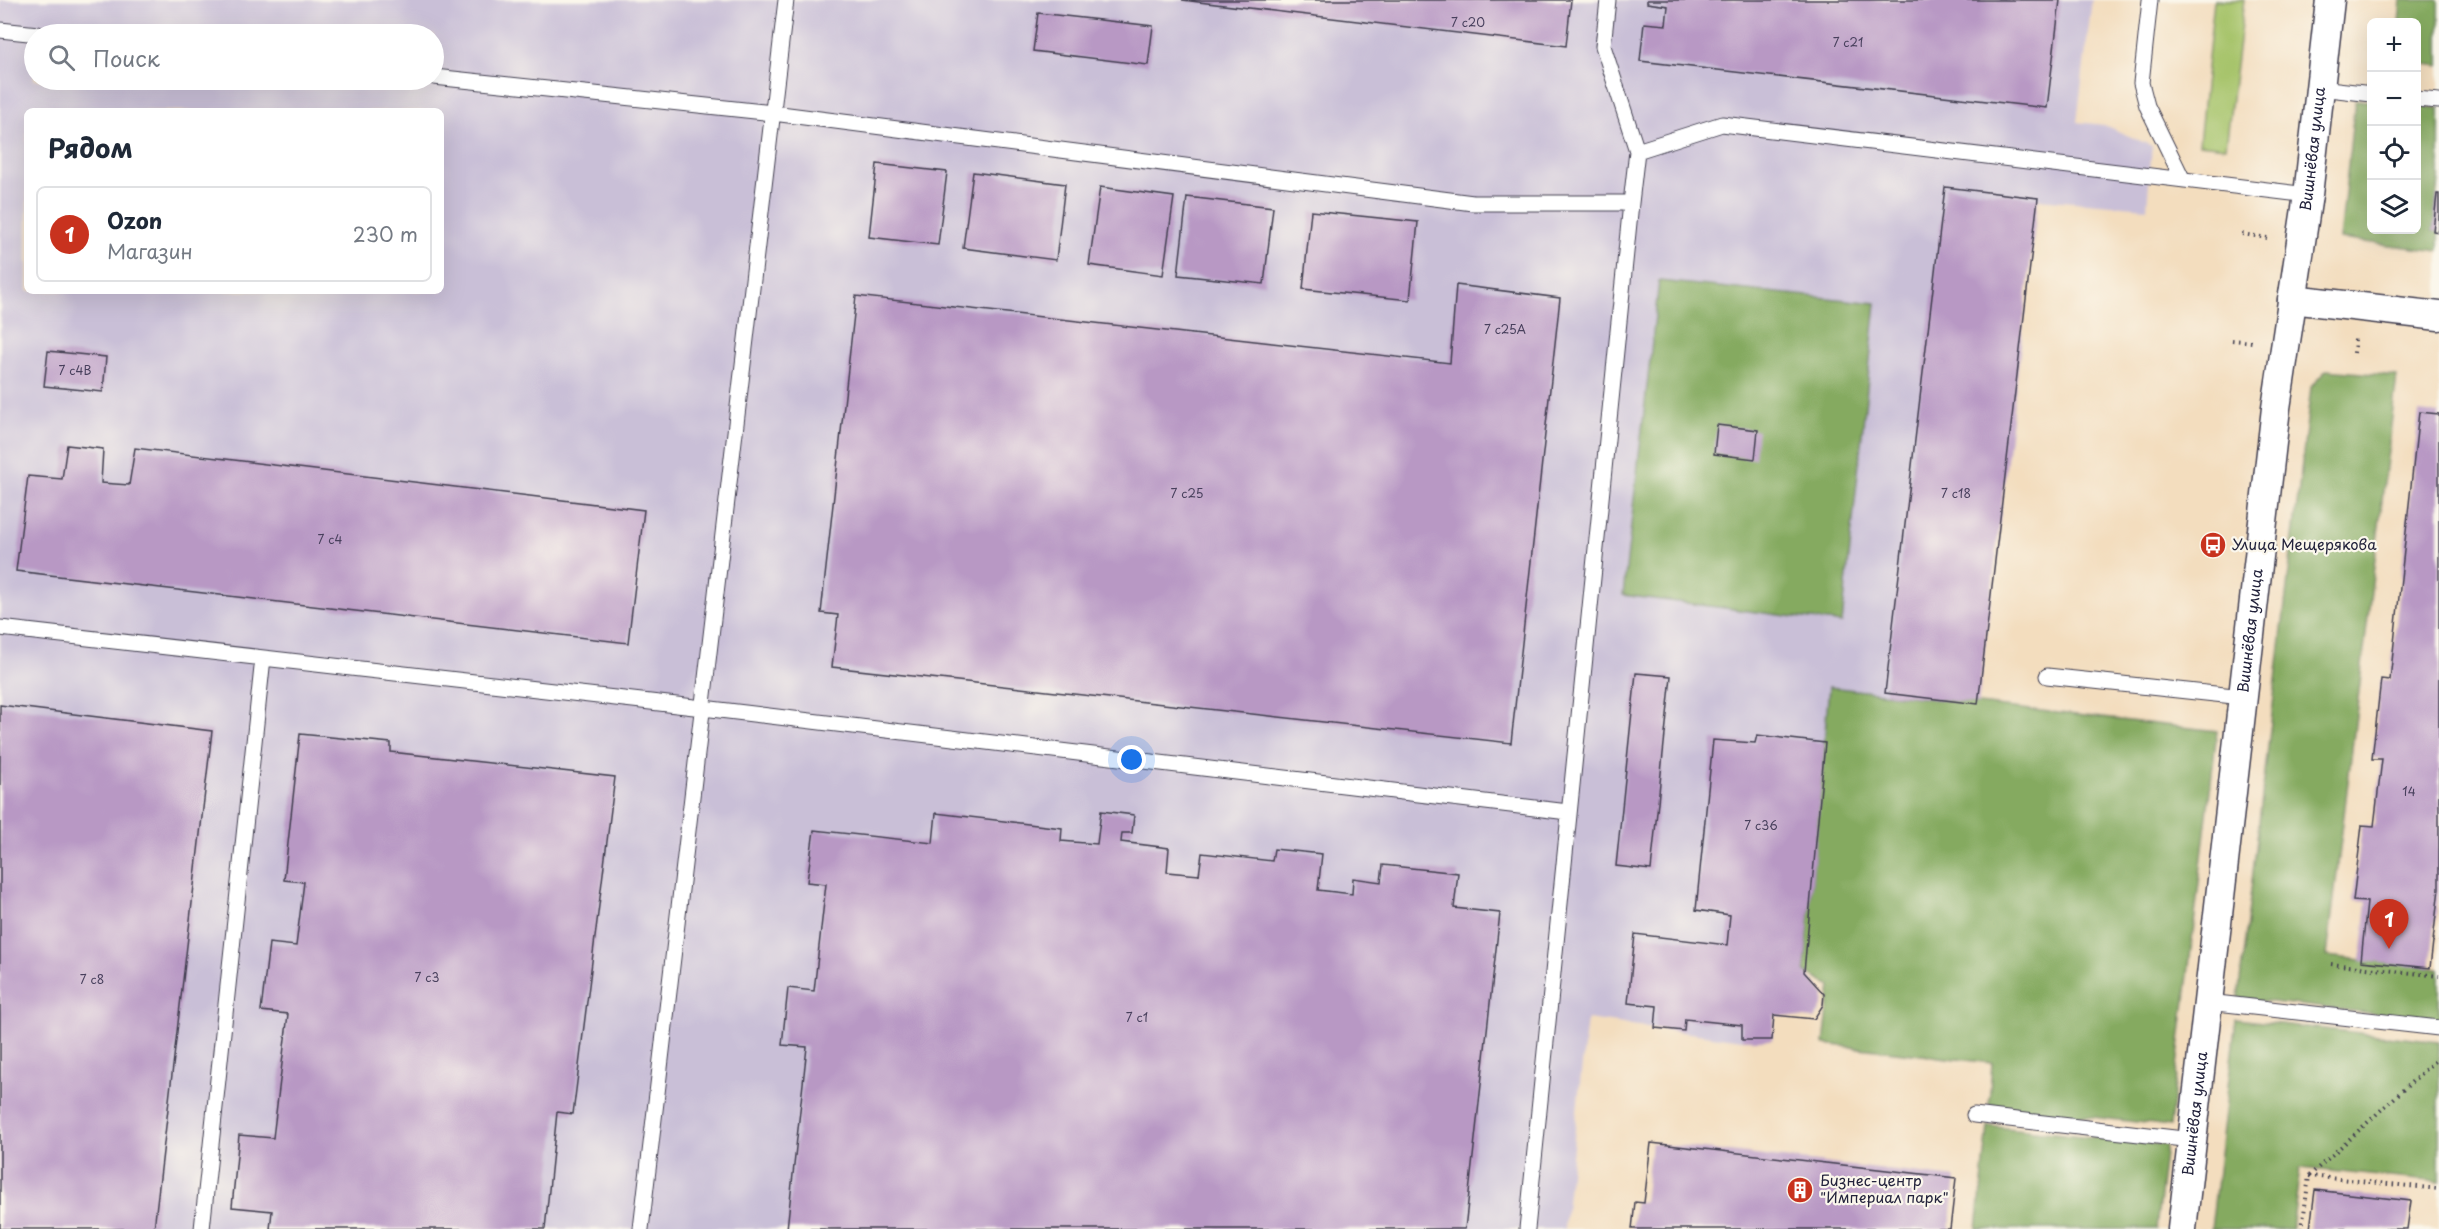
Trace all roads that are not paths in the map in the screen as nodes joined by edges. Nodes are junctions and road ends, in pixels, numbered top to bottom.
1 (786, 0) edge
2 (1608, 0) edge
3 (2150, 0) edge
4 (2330, 0) edge
5 (0, 30) edge
6 (24, 33) edge
7 (444, 78) edge
8 (2320, 88) junction
9 (2367, 93) edge
10 (2421, 99) edge
11 (2439, 101) edge
12 (773, 113) junction
13 (1637, 151) junction
14 (2183, 180) junction
15 (2308, 195) junction
16 (1632, 203) junction
17 (2292, 299) junction
18 (2439, 316) edge
19 (0, 628) edge
20 (263, 658) junction
21 (2048, 675) dead end
22 (2243, 697) junction
23 (703, 708) junction
24 (1568, 812) junction
25 (2208, 1002) junction
26 (2439, 1028) edge
27 (1974, 1115) dead end
28 (2192, 1140) junction
29 (202, 1229) edge
30 (641, 1229) edge
31 (1527, 1229) edge
32 (2182, 1229) edge

1 - 12 lane
2 - 13 lane
3 - 14 lane
4 - 8 street, Вишнёвая улица
5 - 6 lane
7 - 12 lane
8 - 9 lane
8 - 15 street, Вишнёвая улица
10 - 11 lane
12 - 16 lane
12 - 23 lane
13 - 14 lane
13 - 16 lane
14 - 15 lane
15 - 17 street, Вишнёвая улица
16 - 24 lane
17 - 18 street
17 - 22 street, Вишнёвая улица
19 - 20 lane
20 - 23 lane
20 - 29 lane
21 - 22 lane
22 - 25 street, Вишнёвая улица
23 - 24 lane
23 - 30 lane
24 - 31 lane
25 - 26 lane
25 - 28 street, Вишнёвая улица
27 - 28 lane
28 - 32 street, Вишнёвая улица

